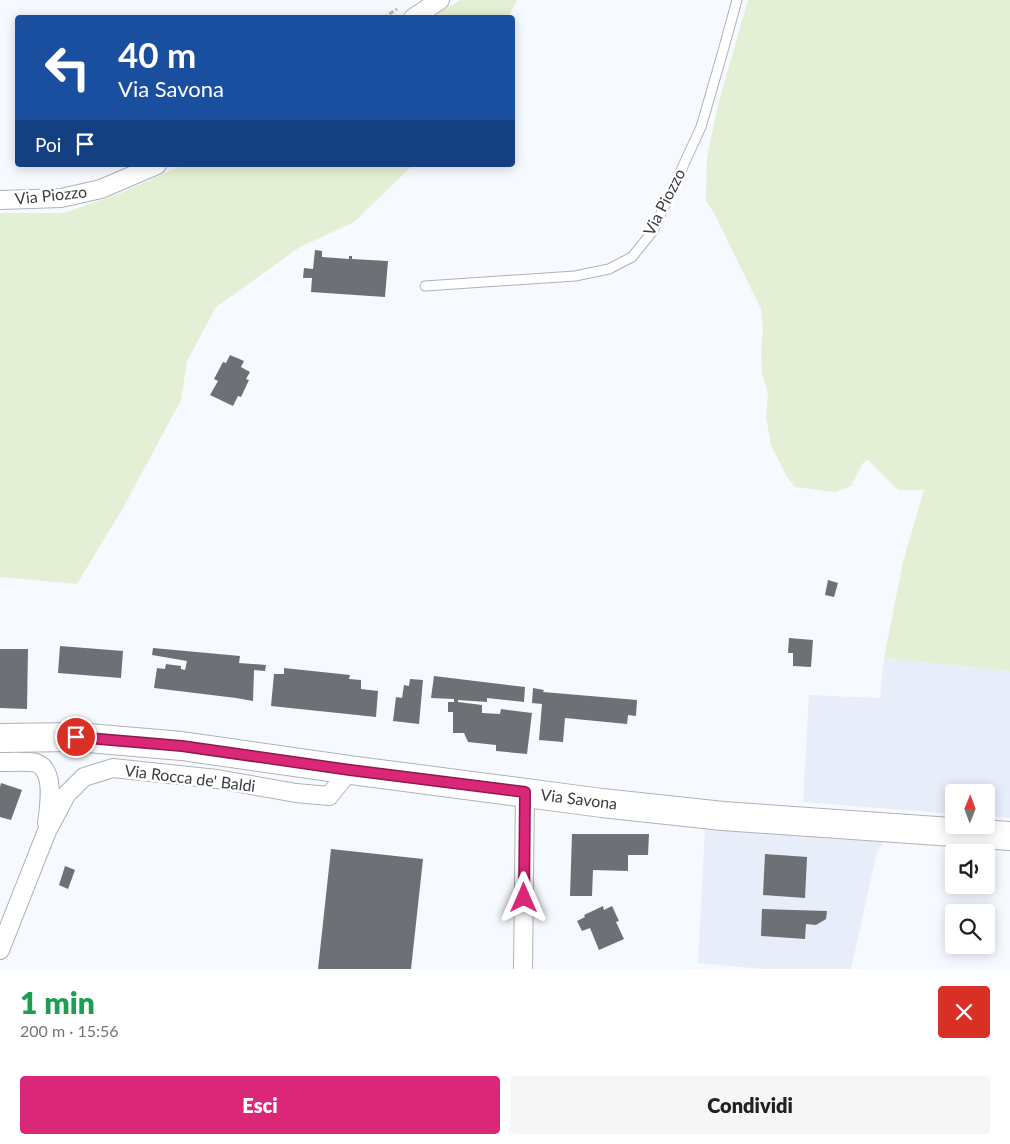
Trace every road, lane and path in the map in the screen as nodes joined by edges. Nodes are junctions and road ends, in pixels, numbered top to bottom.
1 (440, 0) edge
2 (736, 0) edge
3 (418, 15) edge
4 (152, 167) edge
5 (0, 200) edge
6 (425, 286) dead end
7 (0, 738) edge
8 (0, 762) edge
9 (350, 770) junction
10 (525, 792) junction
11 (46, 831) junction
12 (1010, 836) edge
13 (0, 950) edge
14 (523, 969) edge

1 - 3 street
2 - 6 lane, Via Piozzo
4 - 5 street, Via Piozzo
7 - 9 main road, Via Savona
8 - 11 street, Via Rocca de' Baldi
9 - 10 main road, Via Savona
9 - 11 street, Via Rocca de' Baldi
10 - 12 main road, Via Savona
10 - 14 street
11 - 13 street, Via Rocca de' Baldi

